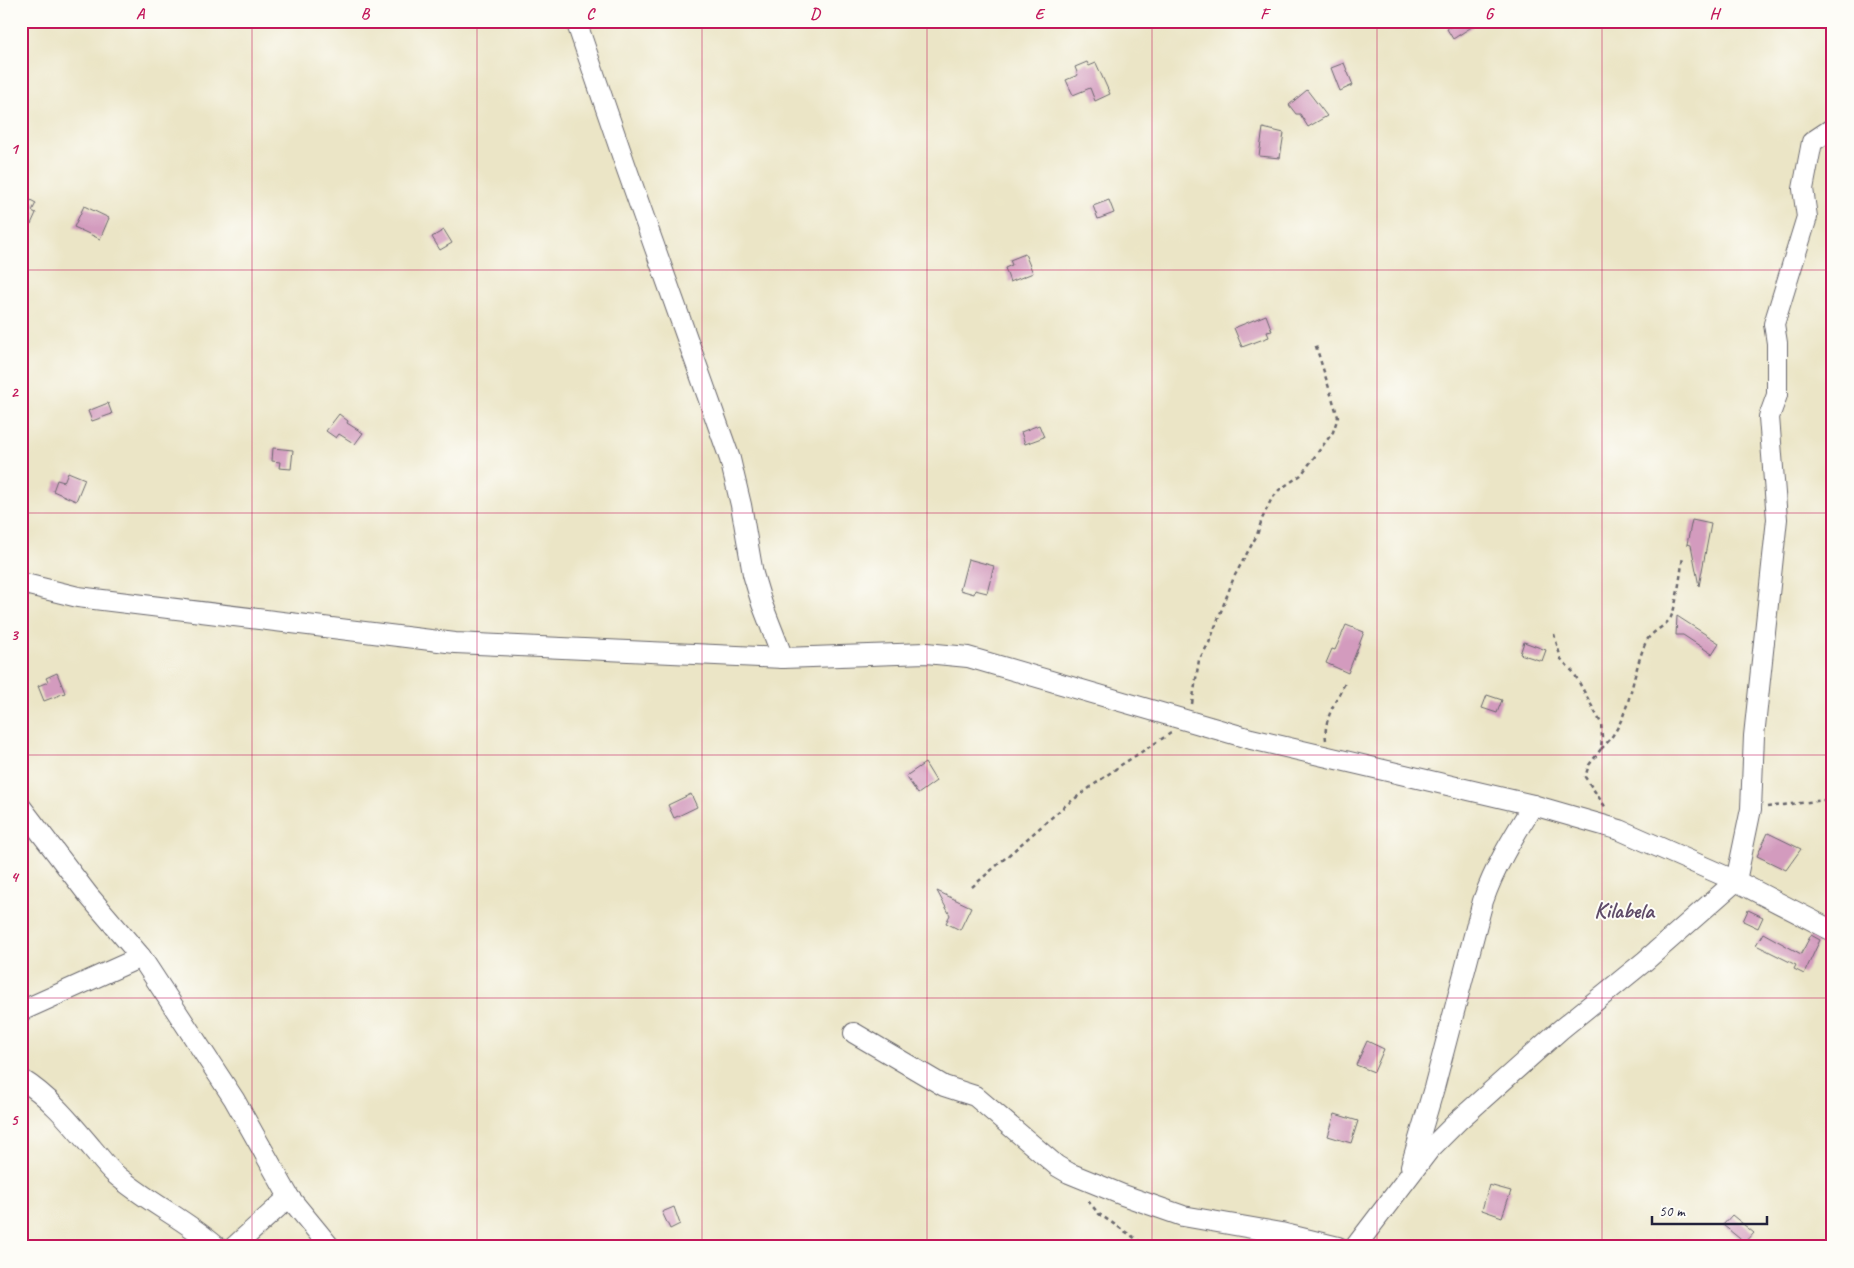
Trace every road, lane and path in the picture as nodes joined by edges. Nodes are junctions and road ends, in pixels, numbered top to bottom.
1 (576, 21) edge
2 (1833, 128) edge
3 (1315, 343) dead end
4 (1683, 556) dead end
5 (21, 583) edge
6 (1554, 634) dead end
7 (784, 658) junction
8 (1345, 683) dead end
9 (1190, 722) junction
10 (1601, 749) junction
11 (1329, 756) junction
12 (1833, 799) edge
13 (1533, 805) junction
14 (21, 807) edge
15 (1752, 809) junction
16 (1620, 830) junction
17 (1736, 880) junction
18 (972, 888) dead end
19 (1833, 931) edge
20 (141, 957) junction
21 (21, 1011) edge
22 (854, 1032) dead end
23 (21, 1079) edge
24 (1409, 1176) junction
25 (289, 1197) junction
26 (1088, 1199) dead end
27 (217, 1247) edge
28 (234, 1247) edge
29 (330, 1247) edge
30 (1148, 1247) edge
31 (1338, 1247) edge
32 (1355, 1247) edge

1 - 7 street
2 - 15 street
3 - 9 path
4 - 10 path
5 - 7 street
6 - 10 path
7 - 9 street
8 - 11 path
9 - 11 street
9 - 18 path
10 - 16 path
11 - 13 street
12 - 15 path
13 - 16 street
13 - 24 street
14 - 20 street
15 - 17 street
16 - 17 street
17 - 19 street
17 - 24 street
20 - 21 street
20 - 25 street
22 - 31 street
23 - 27 street
24 - 32 street
25 - 28 street
25 - 29 street
26 - 30 path

